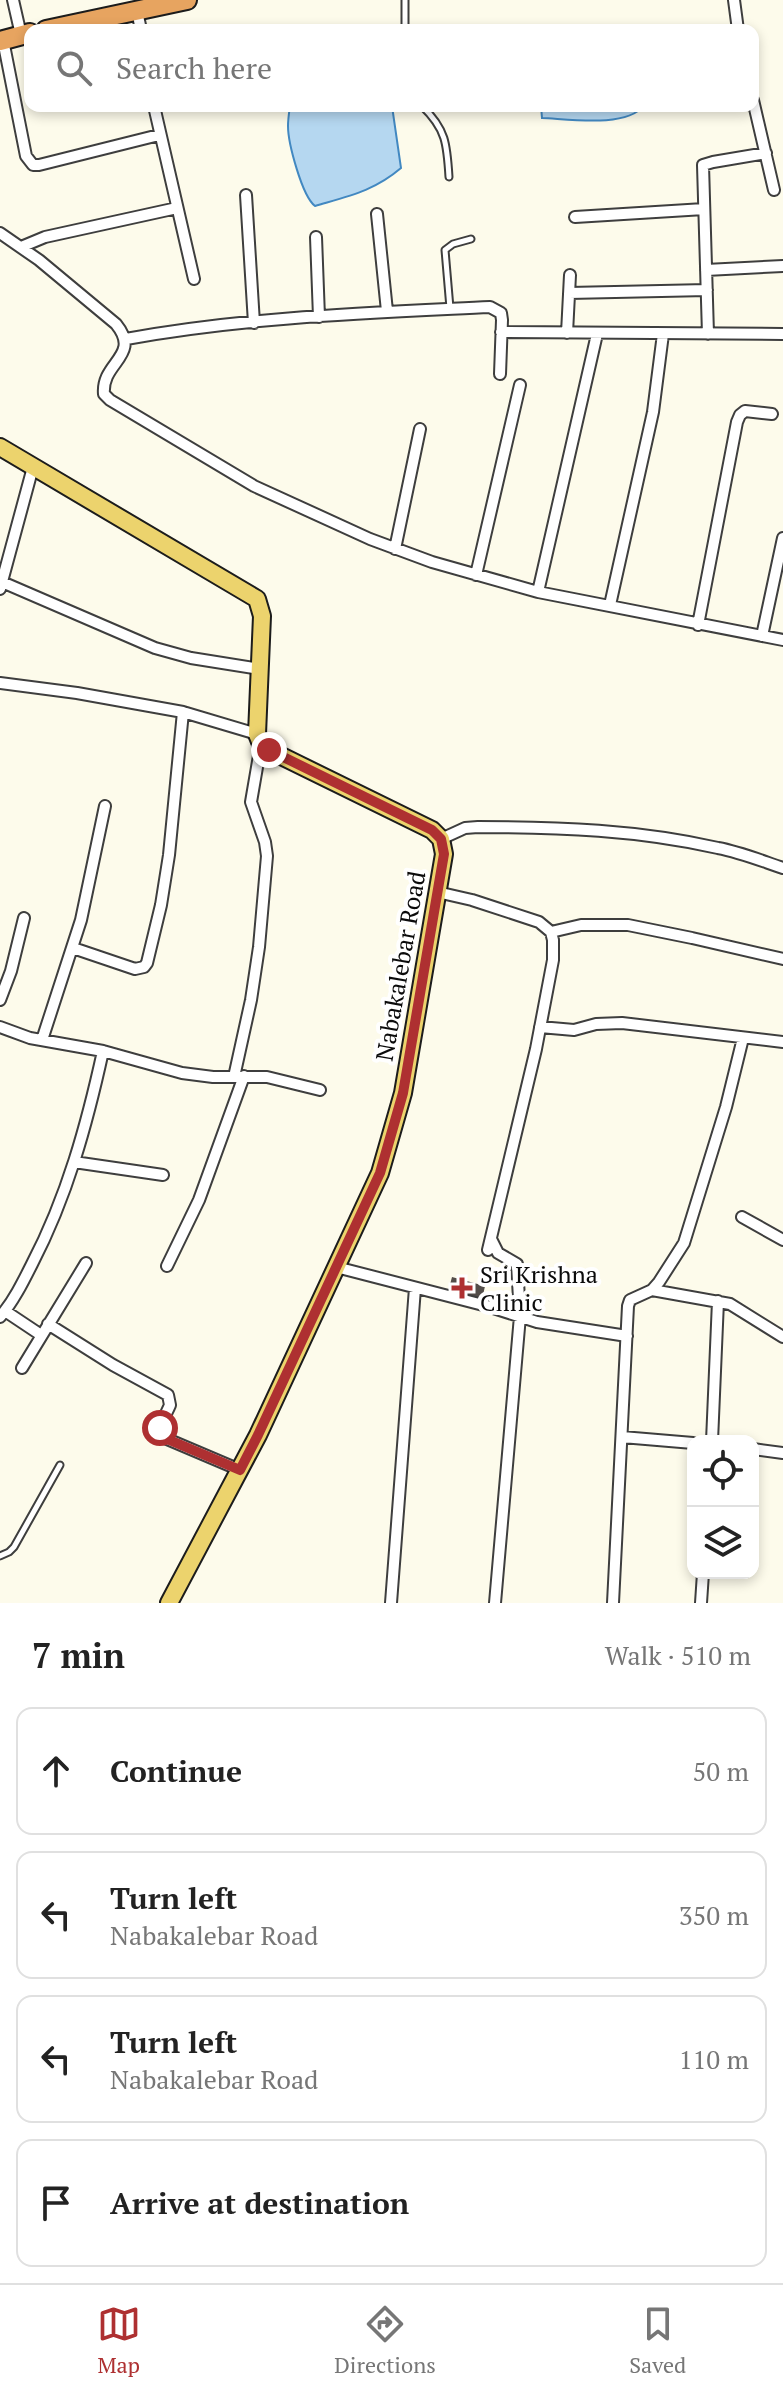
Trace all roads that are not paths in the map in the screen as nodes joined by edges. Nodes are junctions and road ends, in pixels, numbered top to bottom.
1 (13, 0) edge
2 (405, 0) edge
3 (734, 0) edge
4 (176, 1) edge
5 (139, 21) edge
6 (108, 24) edge
7 (405, 24) edge
8 (737, 24) edge
9 (14, 37) edge
10 (155, 112) edge
11 (428, 112) edge
12 (756, 112) edge
13 (159, 135) junction
14 (766, 153) junction
15 (449, 177) dead end
16 (774, 190) dead end
17 (246, 195) dead end
18 (177, 208) junction
19 (704, 209) junction
20 (377, 214) dead end
21 (575, 217) dead end
22 (0, 233) edge
23 (316, 237) dead end
24 (471, 239) dead end
25 (21, 247) junction
26 (783, 266) edge
27 (706, 270) junction
28 (570, 275) dead end
29 (194, 279) dead end
30 (707, 290) junction
31 (569, 293) junction
32 (450, 309) junction
33 (387, 311) junction
34 (319, 317) junction
35 (254, 323) junction
36 (501, 332) junction
37 (567, 333) junction
38 (597, 334) junction
39 (663, 334) junction
40 (708, 334) junction
41 (783, 334) edge
42 (126, 339) junction
43 (500, 374) dead end
44 (520, 385) dead end
45 (772, 414) dead end
46 (420, 429) dead end
47 (0, 447) edge
48 (33, 467) junction
49 (783, 538) edge
50 (395, 549) junction
51 (476, 575) junction
52 (1, 586) edge
53 (538, 592) junction
54 (610, 605) junction
55 (698, 625) junction
56 (762, 636) junction
57 (783, 640) edge
58 (260, 669) junction
59 (0, 683) edge
60 (183, 712) junction
61 (259, 739) junction
62 (105, 806) dead end
63 (441, 839) junction
64 (783, 868) edge
65 (437, 892) junction
66 (24, 918) dead end
67 (551, 932) junction
68 (73, 948) junction
69 (783, 959) edge
70 (0, 1000) edge
71 (0, 1027) edge
72 (540, 1027) junction
73 (743, 1038) junction
74 (42, 1040) junction
75 (783, 1042) edge
76 (103, 1051) junction
77 (239, 1077) junction
78 (320, 1090) dead end
79 (74, 1162) junction
80 (163, 1175) dead end
81 (742, 1217) dead end
82 (783, 1240) edge
83 (86, 1263) dead end
84 (167, 1266) dead end
85 (336, 1267) junction
86 (415, 1288) junction
87 (652, 1290) junction
88 (718, 1301) junction
89 (3, 1314) edge
90 (520, 1316) junction
91 (48, 1324) junction
92 (41, 1335) junction
93 (627, 1336) junction
94 (783, 1337) edge
95 (22, 1368) dead end
96 (712, 1435) edge
97 (622, 1437) junction
98 (687, 1442) edge
99 (759, 1450) edge
100 (783, 1453) edge
101 (60, 1465) dead end
102 (240, 1470) junction
103 (0, 1556) edge
104 (703, 1579) edge
105 (169, 1603) edge
106 (391, 1603) edge
107 (495, 1603) edge
108 (613, 1603) edge
109 (701, 1603) edge

1 - 9 street
2 - 7 lane
3 - 8 street
4 - 5 highway
5 - 6 highway
9 - 13 street
10 - 13 street
11 - 15 lane
12 - 14 street
13 - 18 street
14 - 16 street
14 - 19 street
17 - 35 street
18 - 25 street
18 - 29 street
19 - 21 street
19 - 27 street
20 - 33 street
22 - 25 street
23 - 34 street
24 - 32 lane
25 - 42 street
26 - 27 street
27 - 30 street
28 - 31 street
30 - 31 street
30 - 40 street
31 - 37 street
32 - 33 street
32 - 36 street
33 - 34 street
34 - 35 street
35 - 42 street
36 - 37 street
36 - 43 street
37 - 38 street
38 - 39 street
38 - 53 street
39 - 40 street
39 - 54 street
40 - 41 street
42 - 50 street
44 - 51 street
45 - 55 street
46 - 50 street
47 - 48 main road
48 - 52 street
48 - 58 main road
49 - 56 street
50 - 51 street
51 - 53 street
52 - 58 street
53 - 54 street
54 - 55 street
55 - 56 street
56 - 57 street
58 - 61 main road
59 - 60 street
60 - 61 street
60 - 68 street
61 - 63 main road
61 - 77 street
62 - 68 street
63 - 64 street
63 - 65 main road, Nabakalebar Road
65 - 67 street
65 - 85 main road, Nabakalebar Road
66 - 70 street
67 - 69 street
67 - 72 street
68 - 74 street
71 - 74 street
72 - 73 street
72 - 90 street
73 - 75 street
73 - 87 street
74 - 76 street
76 - 77 street
76 - 79 street
77 - 78 street
77 - 84 street
79 - 80 street
79 - 89 street
81 - 82 street
83 - 91 street
85 - 86 street
85 - 102 main road, Nabakalebar Road
86 - 90 street
86 - 106 street
87 - 88 street
87 - 93 street
88 - 94 street
88 - 96 street
89 - 92 street
90 - 93 street
90 - 107 street
91 - 92 street
91 - 102 street
92 - 95 street
93 - 97 street
97 - 98 street
97 - 108 street
99 - 100 street
101 - 103 lane
102 - 105 main road, Nabakalebar Road
104 - 109 street

